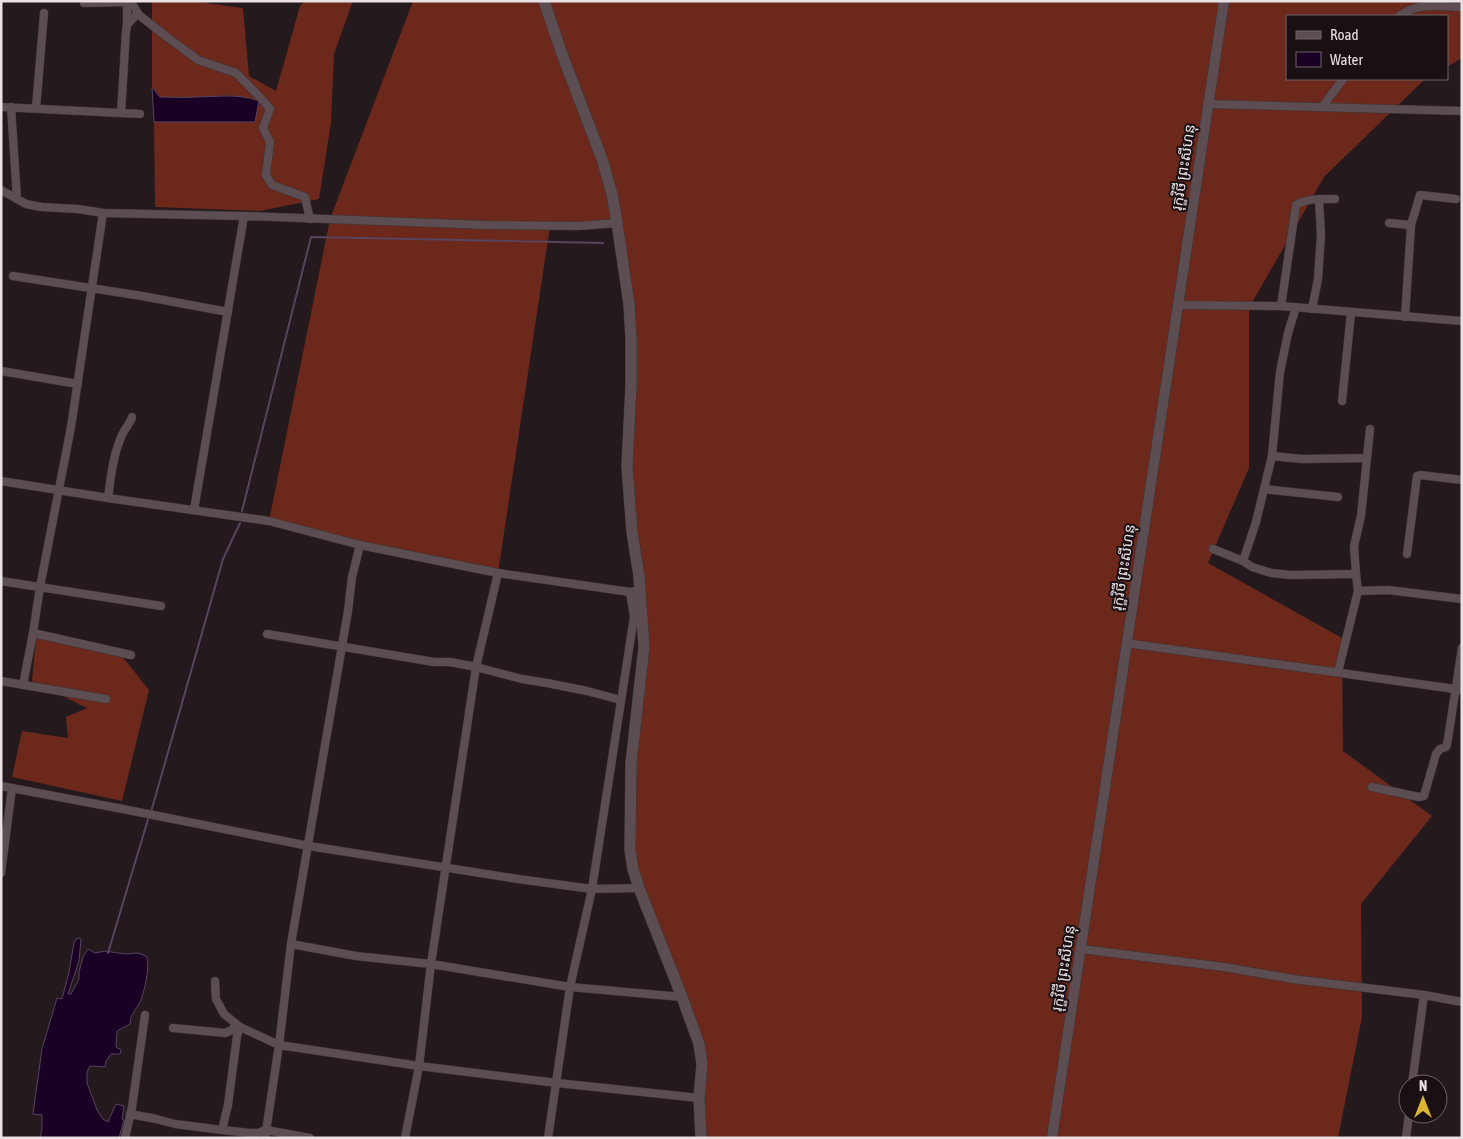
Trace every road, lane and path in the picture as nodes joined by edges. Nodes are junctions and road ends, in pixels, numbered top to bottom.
1 (544, 1) edge
2 (1224, 1) edge
3 (126, 2) edge
4 (84, 3) dead end
5 (1462, 8) edge
6 (44, 13) dead end
7 (138, 14) junction
8 (1401, 15) edge
9 (127, 25) junction
10 (1343, 80) edge
11 (1208, 104) junction
12 (1, 106) edge
13 (11, 107) junction
14 (1322, 107) junction
15 (36, 108) junction
16 (1462, 110) edge
17 (121, 113) junction
18 (140, 114) dead end
19 (1, 190) edge
20 (17, 199) junction
21 (1319, 199) junction
22 (1335, 199) dead end
23 (1456, 199) dead end
24 (103, 213) junction
25 (244, 216) junction
26 (310, 219) junction
27 (618, 223) junction
28 (1389, 223) dead end
29 (1412, 225) junction
30 (13, 276) dead end
31 (92, 288) junction
32 (1177, 305) junction
33 (1282, 306) junction
34 (1296, 307) junction
35 (1312, 309) junction
36 (228, 312) junction
37 (1351, 313) junction
38 (1405, 317) junction
39 (1462, 321) edge
40 (1, 371) edge
41 (78, 384) junction
42 (1342, 401) dead end
43 (132, 417) dead end
44 (1370, 429) dead end
45 (1272, 456) junction
46 (1367, 458) junction
47 (1462, 480) edge
48 (1, 481) edge
49 (1264, 489) junction
50 (59, 490) junction
51 (1338, 497) dead end
52 (108, 498) junction
53 (194, 510) junction
54 (360, 545) junction
55 (1213, 549) dead end
56 (1407, 554) dead end
57 (1243, 561) junction
58 (498, 573) junction
59 (1356, 574) junction
60 (1, 580) edge
61 (40, 587) junction
62 (635, 591) junction
63 (1358, 591) junction
64 (1462, 599) edge
65 (161, 606) dead end
66 (34, 633) junction
67 (267, 634) dead end
68 (1126, 644) junction
69 (341, 646) junction
70 (1462, 648) edge
71 (131, 655) dead end
72 (476, 667) junction
73 (1338, 672) junction
74 (1, 681) edge
75 (23, 685) junction
76 (1458, 690) edge
77 (106, 699) dead end
78 (621, 700) junction
79 (619, 712) junction
80 (637, 716) junction
81 (1, 786) edge
82 (1372, 787) dead end
83 (12, 788) junction
84 (308, 846) junction
85 (445, 867) junction
86 (1, 873) edge
87 (639, 888) junction
88 (592, 889) junction
89 (291, 944) junction
90 (1081, 949) junction
91 (431, 964) junction
92 (215, 980) dead end
93 (570, 987) junction
94 (1424, 995) junction
95 (682, 997) junction
96 (1462, 1002) edge
97 (145, 1015) dead end
98 (238, 1026) junction
99 (173, 1028) dead end
100 (279, 1045) junction
101 (419, 1066) junction
102 (1413, 1074) edge
103 (556, 1083) junction
104 (699, 1098) junction
105 (130, 1114) junction
106 (1408, 1124) edge
107 (222, 1130) junction
108 (265, 1134) edge
109 (125, 1138) edge
110 (310, 1138) edge
111 (405, 1138) edge
112 (548, 1138) edge
113 (701, 1138) edge
114 (1052, 1138) edge
115 (1406, 1138) edge

1 - 27 main road
2 - 11 street, រុក្ខវិថី ព្រះសីហនុ
3 - 4 street
3 - 7 street
3 - 9 street
5 - 8 street
6 - 15 street
7 - 9 street
7 - 26 street
9 - 17 street
10 - 14 street
11 - 14 street
11 - 32 street, រុក្ខវិថី ព្រះសីហនុ
12 - 13 street
13 - 15 street
13 - 20 street
14 - 16 street
15 - 17 street
17 - 18 street
19 - 20 street
20 - 24 street
21 - 22 street
21 - 33 street
21 - 35 street
23 - 29 street
24 - 25 street
24 - 31 street
25 - 26 street
25 - 36 street
26 - 27 street
27 - 62 main road
28 - 29 street
29 - 38 street
30 - 31 street
31 - 36 street
31 - 41 street
32 - 33 street
32 - 68 street, រុក្ខវិថី ព្រះសីហនុ
33 - 34 street
34 - 35 street
34 - 45 street
35 - 37 street
36 - 53 street
37 - 38 street
37 - 42 street
38 - 39 street
40 - 41 street
41 - 50 street
43 - 52 street
44 - 46 street
45 - 46 street
45 - 49 street
46 - 59 street
47 - 56 street
48 - 50 street
49 - 51 street
49 - 57 street
50 - 52 street
50 - 61 street
52 - 53 street
53 - 54 street
54 - 58 street
54 - 69 street
55 - 57 street
57 - 59 street
58 - 62 street
58 - 72 street
59 - 63 street
60 - 61 street
61 - 65 street
61 - 66 street
62 - 78 street
62 - 80 main road
63 - 64 street
63 - 73 street
66 - 71 street
66 - 75 street
67 - 69 street
68 - 73 street
68 - 90 street, រុក្ខវិថី ព្រះសីហនុ
69 - 72 street
69 - 84 street
70 - 76 street
72 - 78 street
72 - 85 street
73 - 76 street
74 - 75 street
75 - 77 street
76 - 82 street
78 - 79 street
79 - 80 street
79 - 88 street
80 - 87 main road
81 - 83 street
83 - 84 street
83 - 86 street
84 - 85 street
84 - 89 street
85 - 88 street
85 - 91 street
87 - 88 street
87 - 95 main road
88 - 93 street
89 - 91 street
89 - 100 street
90 - 94 street
90 - 114 street, រុក្ខវិថី ព្រះសីហនុ
91 - 93 street
91 - 101 street
92 - 98 street
93 - 95 street
93 - 103 street
94 - 96 street
94 - 102 street
95 - 104 main road
97 - 105 street
98 - 99 street
98 - 100 street
98 - 107 street
100 - 101 street
100 - 108 street
101 - 103 street
101 - 111 street
103 - 104 street
103 - 112 street
104 - 113 main road
105 - 107 street
105 - 109 street
106 - 115 street
107 - 108 street
108 - 110 street

